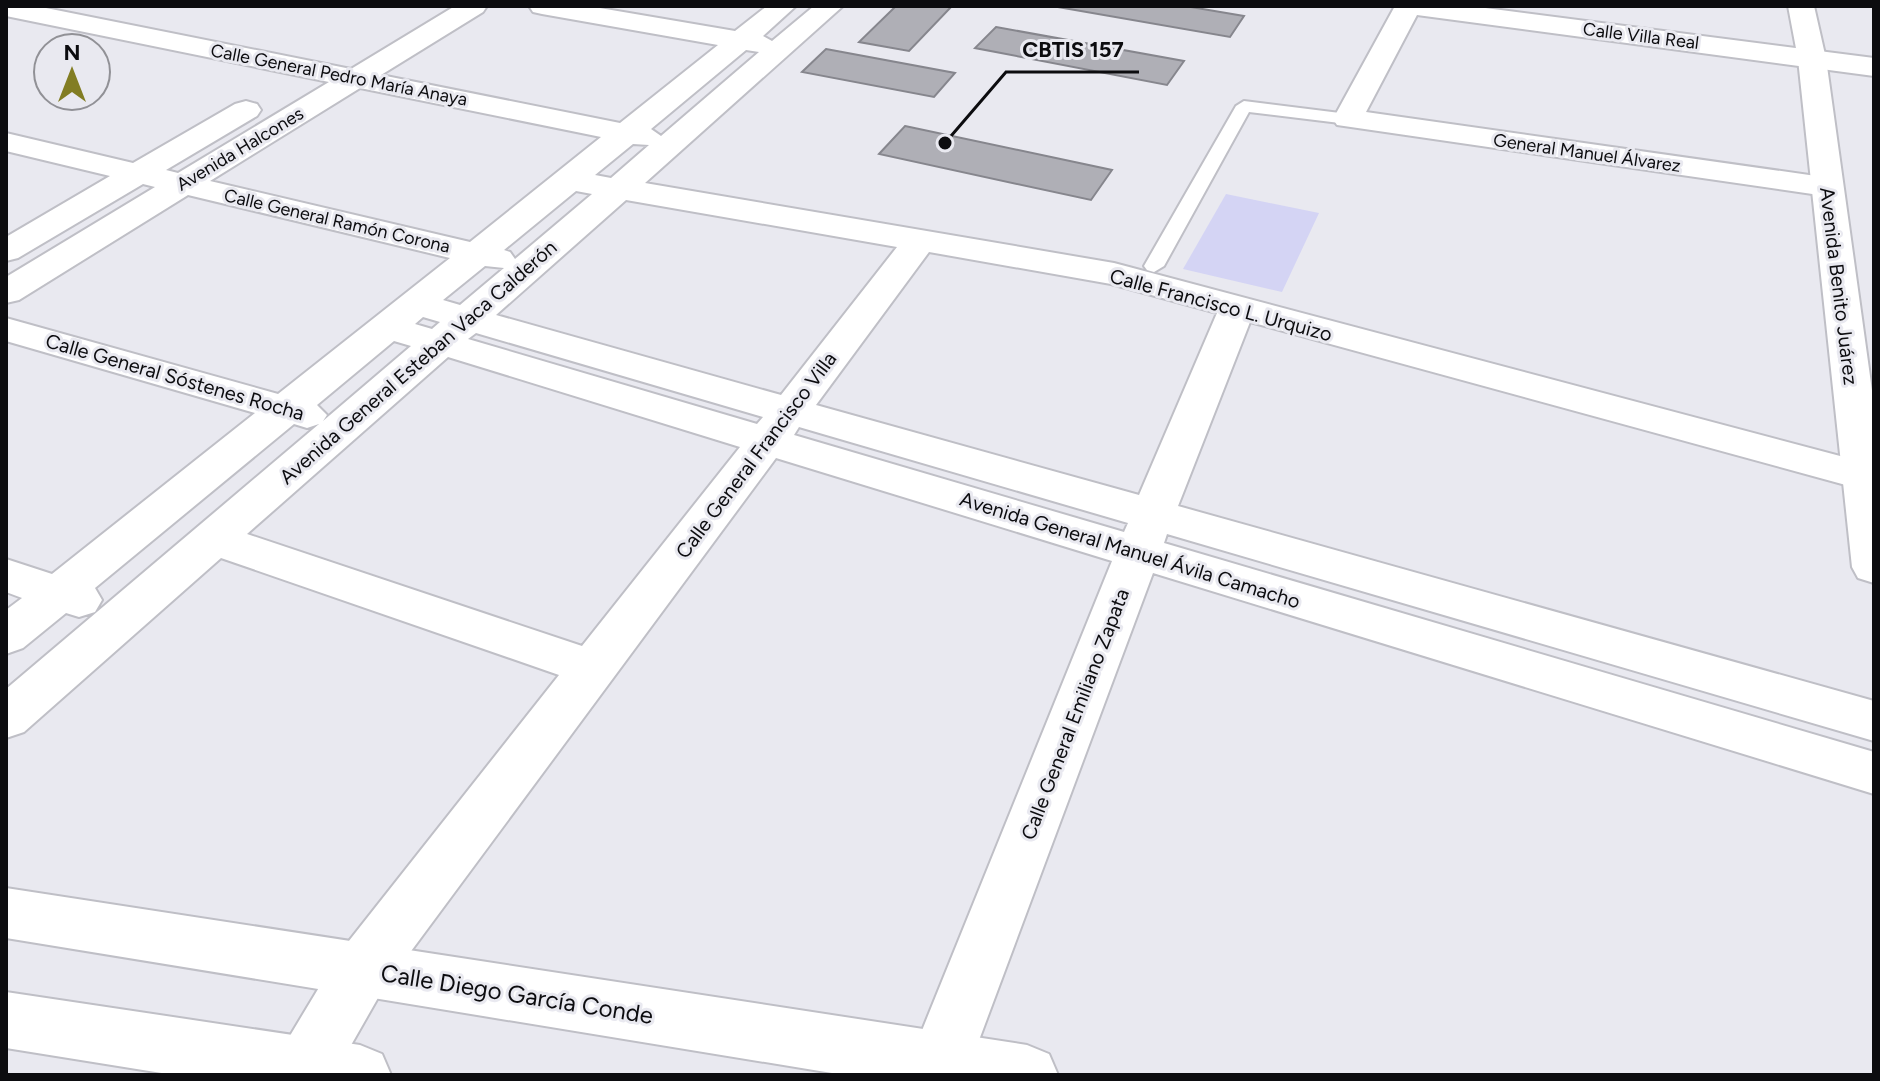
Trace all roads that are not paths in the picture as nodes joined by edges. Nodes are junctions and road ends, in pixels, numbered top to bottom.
1 (424, 6) edge
2 (474, 6) edge
3 (542, 6) edge
4 (783, 6) edge
5 (830, 6) edge
6 (1408, 6) edge
7 (1801, 6) edge
8 (6, 8) edge
9 (740, 40) junction
10 (782, 47) junction
11 (1812, 59) junction
12 (1874, 67) edge
13 (314, 70) junction
14 (355, 78) junction
15 (1348, 119) junction
16 (626, 133) junction
17 (6, 142) edge
18 (672, 142) junction
19 (139, 173) junction
20 (568, 180) junction
21 (183, 184) junction
22 (1826, 186) junction
23 (617, 190) junction
24 (919, 242) junction
25 (6, 251) edge
26 (477, 254) junction
27 (528, 266) junction
28 (1154, 266) dead end
29 (6, 292) edge
30 (1237, 309) junction
31 (401, 316) junction
32 (6, 329) edge
33 (454, 331) junction
34 (286, 409) junction
35 (344, 426) junction
36 (778, 426) junction
37 (1864, 476) junction
38 (1146, 533) junction
39 (213, 539) junction
40 (1874, 567) edge
41 (6, 575) edge
42 (59, 593) junction
43 (125, 615) junction
44 (6, 636) edge
45 (592, 668) junction
46 (6, 718) edge
47 (1874, 721) edge
48 (1874, 773) edge
49 (6, 913) edge
50 (362, 970) junction
51 (6, 1020) edge
52 (937, 1068) edge
53 (322, 1072) edge
54 (1027, 1075) edge

1 - 13 street, Avenida Halcones
2 - 14 street, Avenida Halcones
3 - 9 street
4 - 9 street, Avenida General Esteban Vaca Calderón
5 - 10 street, Avenida General Esteban Vaca Calderón
6 - 11 street, Calle Villa Real
6 - 15 street
7 - 11 street, Avenida Benito Juárez
8 - 13 street, Calle General Pedro María Anaya
9 - 10 street
9 - 16 street, Avenida General Esteban Vaca Calderón
10 - 18 street, Avenida General Esteban Vaca Calderón
11 - 12 street, Calle Villa Real
11 - 22 street, Avenida Benito Juárez
13 - 14 street, Calle General Pedro María Anaya
13 - 19 street, Avenida Halcones
14 - 16 street, Calle General Pedro María Anaya
14 - 21 street, Avenida Halcones
15 - 22 street, General Manuel Álvarez
15 - 28 lane
16 - 18 street, Calle General Pedro María Anaya
16 - 20 street, Avenida General Esteban Vaca Calderón
17 - 19 street, Calle General Ramón Corona
18 - 23 street, Avenida General Esteban Vaca Calderón
19 - 21 street, Calle General Ramón Corona
19 - 25 street, Avenida Halcones
20 - 23 street, Calle Francisco L. Urquizo
20 - 26 street, Avenida General Esteban Vaca Calderón
21 - 26 street, Calle General Ramón Corona
21 - 29 street, Avenida Halcones
22 - 37 street, Avenida Benito Juárez
23 - 24 street, Calle Francisco L. Urquizo
23 - 27 street, Avenida General Esteban Vaca Calderón
24 - 30 street, Calle Francisco L. Urquizo
24 - 36 street, Calle General Francisco Villa
26 - 27 street, Calle General Ramón Corona
26 - 31 street, Avenida General Esteban Vaca Calderón
27 - 33 street, Avenida General Esteban Vaca Calderón
30 - 37 street, Calle Francisco L. Urquizo
30 - 38 street, Calle General Emiliano Zapata
31 - 33 street, Avenida General Manuel Ávila Camacho
31 - 34 street, Avenida General Esteban Vaca Calderón
32 - 34 street, Calle General Sóstenes Rocha
33 - 35 street, Avenida General Esteban Vaca Calderón
33 - 36 street, Avenida General Manuel Ávila Camacho
34 - 35 street, Calle General Sóstenes Rocha
34 - 42 street, Avenida General Esteban Vaca Calderón
35 - 39 street, Avenida General Esteban Vaca Calderón
36 - 38 street, Avenida General Manuel Ávila Camacho
36 - 45 street, Calle General Francisco Villa
37 - 40 street, Avenida Benito Juárez
38 - 47 street, Avenida General Manuel Ávila Camacho
38 - 48 street, Avenida General Manuel Ávila Camacho
38 - 52 street, Calle General Emiliano Zapata
39 - 43 street, Avenida General Esteban Vaca Calderón
39 - 45 street
41 - 42 street
42 - 43 street
42 - 44 street, Avenida General Esteban Vaca Calderón
43 - 46 street, Avenida General Esteban Vaca Calderón
45 - 50 street, Calle General Francisco Villa
49 - 50 street, Calle Diego García Conde
50 - 52 street, Calle Diego García Conde
50 - 53 street, Calle General Francisco Villa
51 - 53 street
52 - 54 street, Calle Diego García Conde

